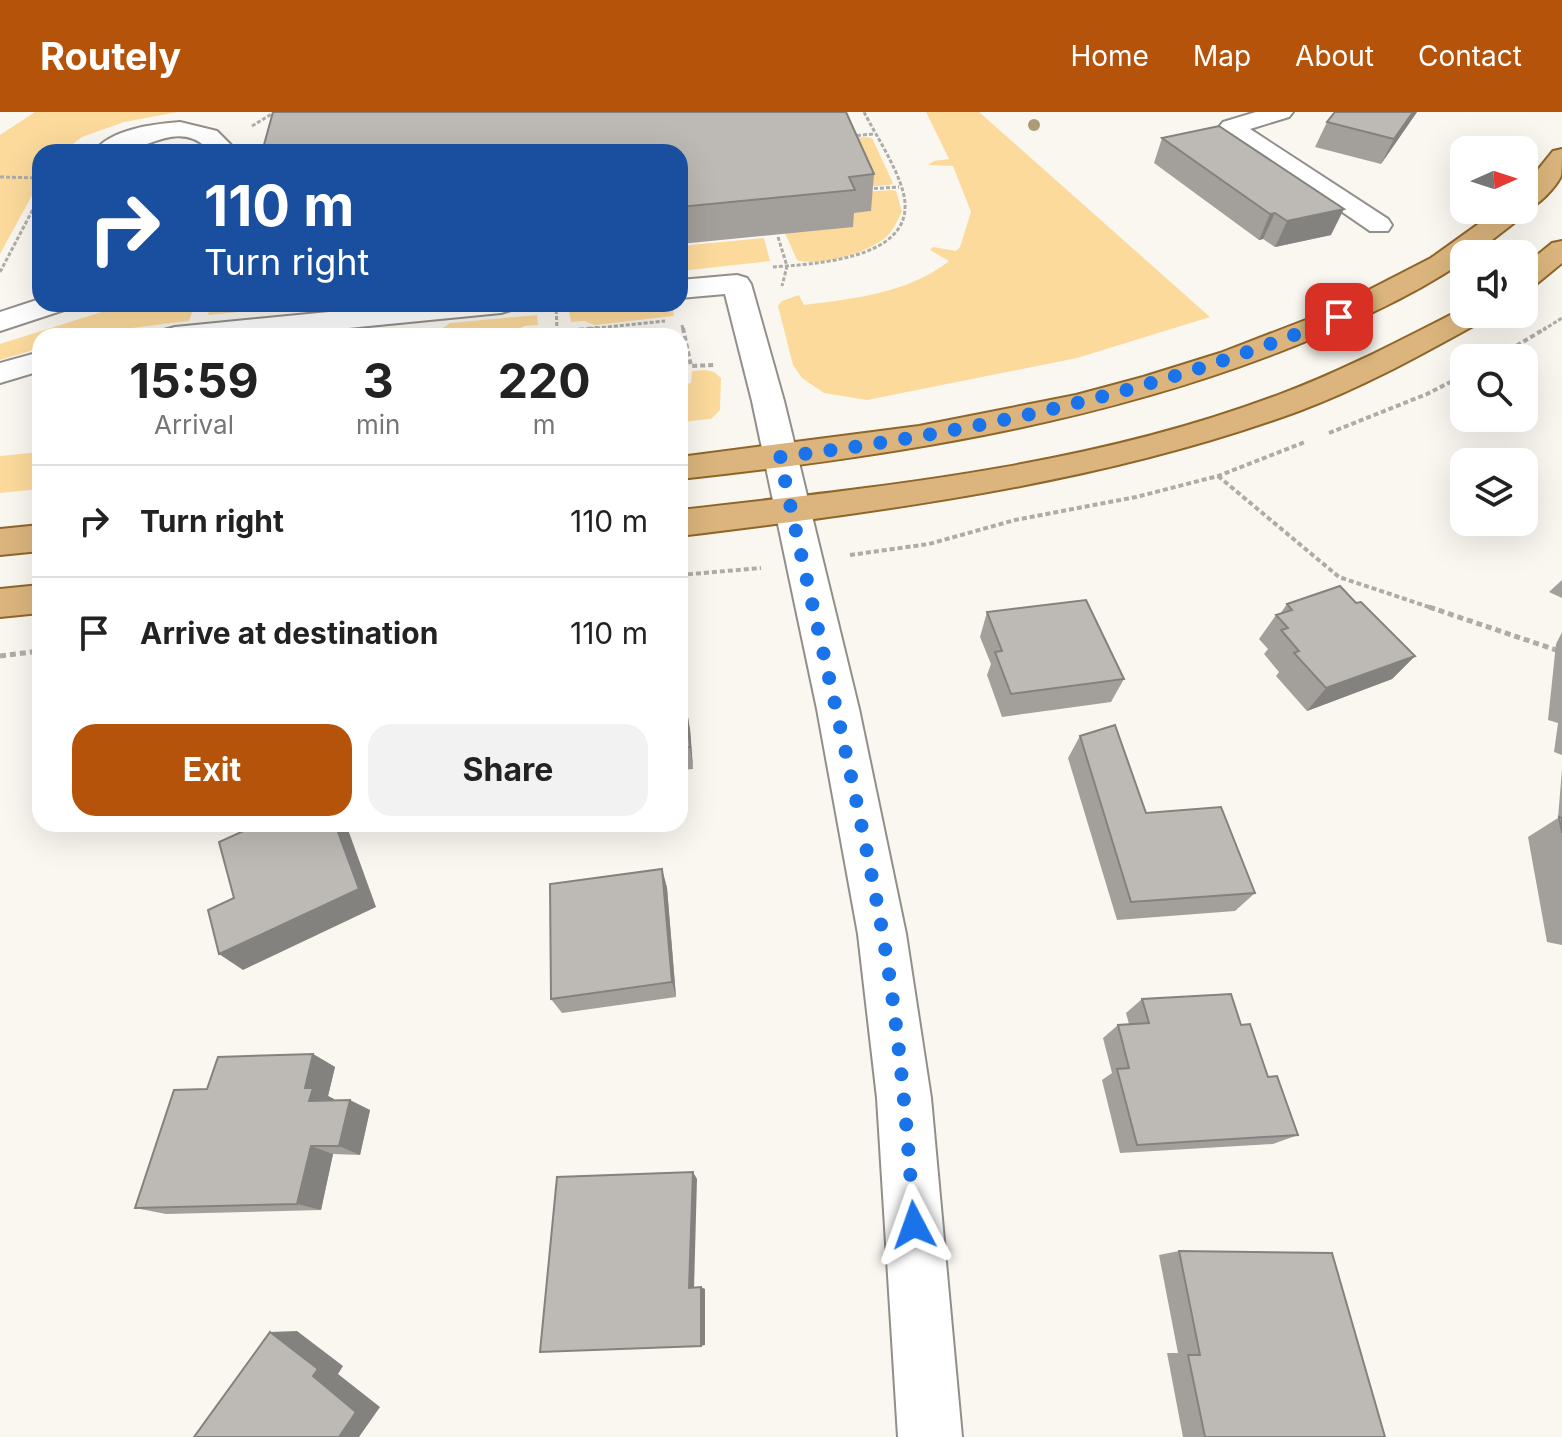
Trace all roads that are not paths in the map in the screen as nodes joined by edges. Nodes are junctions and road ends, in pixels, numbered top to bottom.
1 (1209, 112) edge
2 (1281, 112) edge
3 (1231, 127) junction
4 (118, 144) edge
5 (218, 144) edge
6 (1562, 156) edge
7 (1538, 187) edge
8 (1496, 224) edge
9 (1379, 225) dead end
10 (1562, 249) edge
11 (1538, 269) edge
12 (688, 288) edge
13 (32, 299) edge
14 (32, 301) edge
15 (0, 312) edge
16 (420, 312) edge
17 (0, 322) edge
18 (1450, 327) edge
19 (256, 328) edge
20 (32, 363) edge
21 (0, 373) edge
22 (780, 457) junction
23 (688, 467) edge
24 (791, 511) junction
25 (688, 522) edge
26 (32, 539) edge
27 (0, 542) edge
28 (32, 600) edge
29 (0, 603) edge
30 (930, 1437) edge

1 - 3 street
2 - 3 street
3 - 9 street
4 - 5 street
6 - 7 main road
8 - 22 main road
10 - 11 main road
12 - 22 street
13 - 15 street
14 - 17 street
16 - 19 street
18 - 24 main road
20 - 21 street
22 - 23 main road
22 - 24 street
24 - 25 main road
24 - 30 street
26 - 27 main road
28 - 29 main road

